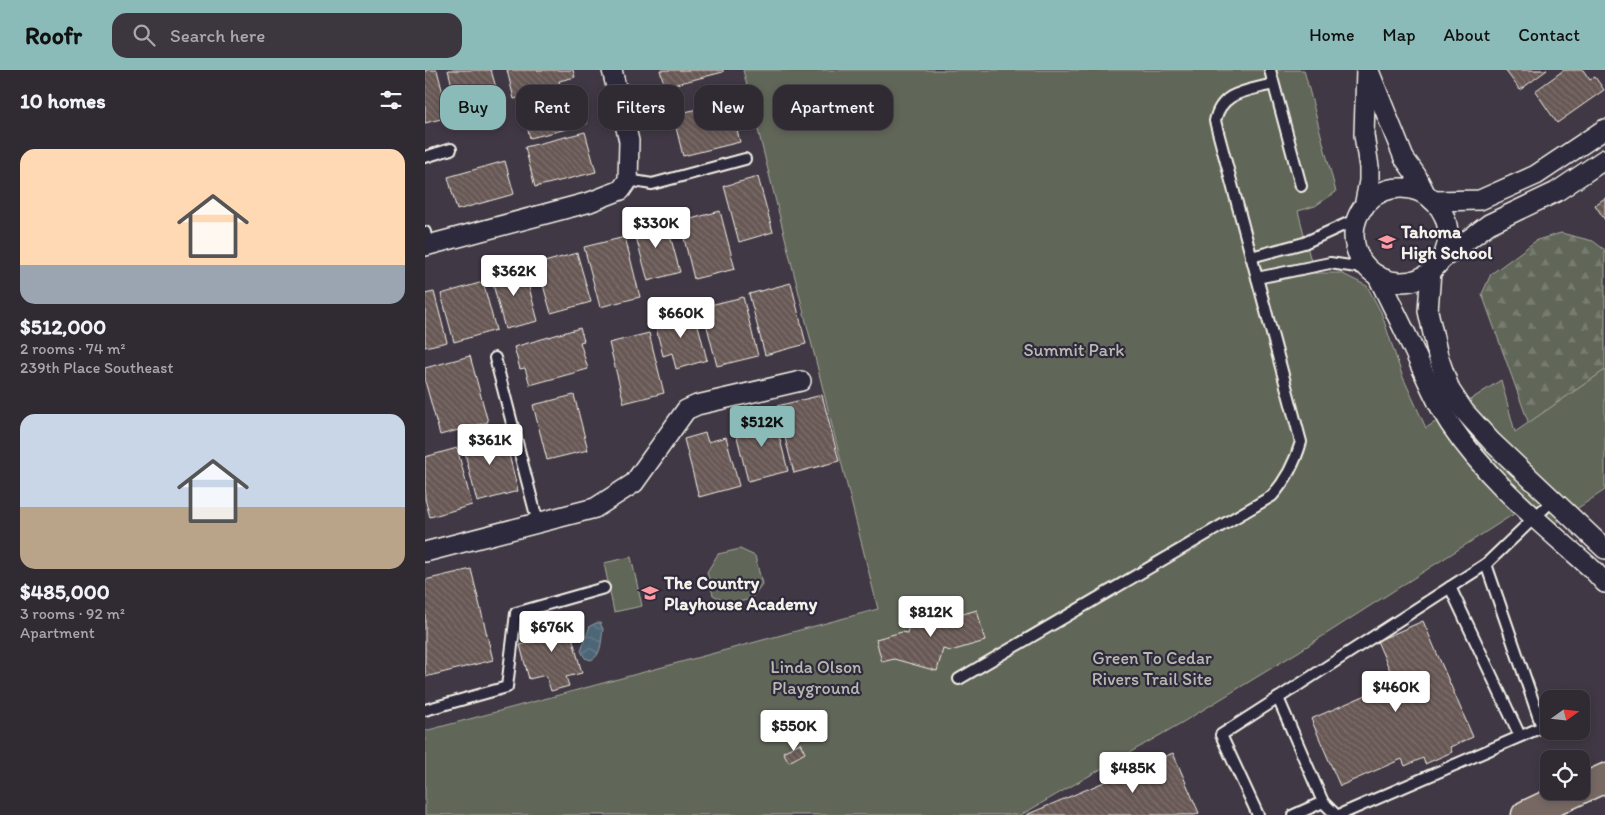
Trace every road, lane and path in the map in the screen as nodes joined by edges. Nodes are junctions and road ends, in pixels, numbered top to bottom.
1 (612, 70) edge
2 (1269, 70) edge
3 (1367, 70) edge
4 (1273, 84) junction
5 (1605, 128) edge
6 (451, 149) dead end
7 (425, 157) edge
8 (1605, 158) edge
9 (745, 159) dead end
10 (628, 180) junction
11 (1301, 186) dead end
12 (1429, 198) junction
13 (1360, 213) junction
14 (426, 241) edge
15 (1251, 257) junction
16 (1436, 266) junction
17 (1373, 272) junction
18 (1257, 278) junction
19 (495, 358) dead end
20 (801, 381) dead end
21 (1554, 500) junction
22 (1535, 518) junction
23 (538, 523) junction
24 (1605, 549) edge
25 (425, 552) edge
26 (1486, 564) junction
27 (1605, 583) edge
28 (1450, 587) junction
29 (604, 588) dead end
30 (959, 679) dead end
31 (1278, 698) junction
32 (425, 710) edge
33 (1520, 736) junction
34 (1605, 778) edge
35 (1590, 785) edge
36 (1558, 800) edge
37 (1323, 802) junction
38 (1258, 815) edge
39 (1294, 815) edge
40 (1337, 815) edge
41 (1526, 815) edge

1 - 10 street
2 - 4 lane
3 - 12 street
3 - 13 street
4 - 11 lane
4 - 15 lane
5 - 12 street
6 - 7 lane
8 - 16 street
9 - 10 lane
10 - 14 street
12 - 13 street
12 - 16 street
13 - 15 lane
13 - 17 street
15 - 18 lane
16 - 17 street
16 - 21 street
17 - 18 lane
17 - 22 street
18 - 30 lane
19 - 23 lane
20 - 23 street
21 - 22 lane
21 - 24 street
22 - 26 lane
22 - 27 street
23 - 25 street
26 - 28 lane
26 - 33 lane
28 - 31 lane
28 - 33 lane
29 - 32 lane
31 - 37 lane
31 - 38 lane
33 - 40 lane
34 - 35 main road
36 - 41 main road
37 - 39 lane
37 - 40 lane

